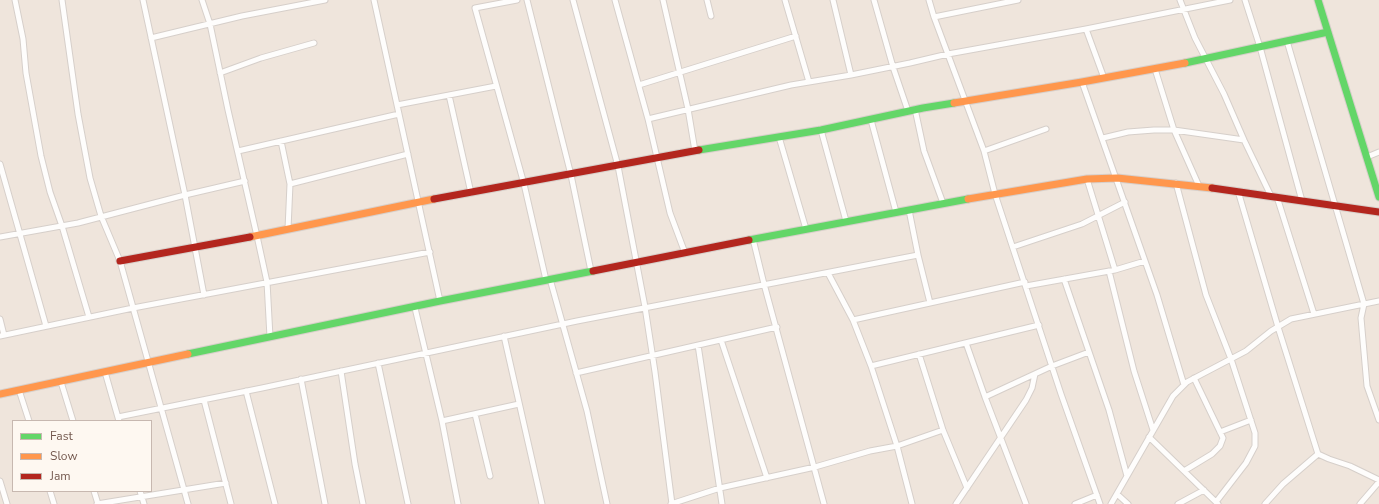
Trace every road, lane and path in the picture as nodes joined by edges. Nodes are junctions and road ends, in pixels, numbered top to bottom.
1 (16, 0) edge
2 (62, 0) edge
3 (143, 0) edge
4 (202, 0) edge
5 (325, 0) edge
6 (374, 0) edge
7 (517, 0) edge
8 (527, 0) edge
9 (573, 0) edge
10 (615, 0) edge
11 (663, 0) edge
12 (707, 0) edge
13 (785, 0) edge
14 (833, 0) edge
15 (874, 0) edge
16 (929, 0) edge
17 (1018, 0) edge
18 (1180, 0) edge
19 (1230, 0) edge
20 (1245, 0) edge
21 (1318, 0) edge
22 (1183, 10) junction
23 (711, 16) dead end
24 (934, 17) junction
25 (210, 24) junction
26 (1086, 29) junction
27 (1328, 32) junction
28 (796, 36) junction
29 (151, 38) junction
30 (1287, 41) junction
31 (314, 43) dead end
32 (1260, 47) junction
33 (948, 54) junction
34 (1207, 59) junction
35 (893, 67) junction
36 (1155, 69) junction
37 (220, 73) junction
38 (679, 73) junction
39 (851, 75) junction
40 (1104, 78) junction
41 (809, 82) junction
42 (1082, 82) junction
43 (639, 85) junction
44 (496, 86) junction
45 (449, 95) junction
46 (965, 102) junction
47 (398, 105) junction
48 (688, 109) junction
49 (912, 110) junction
50 (399, 114) junction
51 (648, 119) junction
52 (871, 120) junction
53 (1046, 129) dead end
54 (821, 130) junction
55 (1174, 130) junction
56 (779, 137) junction
57 (1103, 138) junction
58 (1244, 140) junction
59 (281, 141) junction
60 (238, 151) junction
61 (695, 151) junction
62 (984, 151) junction
63 (1379, 152) edge
64 (408, 154) junction
65 (1367, 157) junction
66 (658, 159) junction
67 (0, 164) edge
68 (618, 166) junction
69 (571, 175) junction
70 (1117, 178) junction
71 (1087, 179) junction
72 (245, 181) junction
73 (1176, 183) junction
74 (290, 184) junction
75 (524, 184) junction
76 (1199, 186) junction
77 (1238, 191) junction
78 (471, 193) junction
79 (995, 194) junction
80 (185, 195) junction
81 (1274, 197) junction
82 (1379, 197) edge
83 (1302, 201) junction
84 (419, 202) junction
85 (1125, 202) junction
86 (943, 203) junction
87 (1335, 206) junction
88 (909, 210) junction
89 (896, 212) junction
90 (1379, 212) edge
91 (102, 216) junction
92 (1098, 216) junction
93 (846, 221) junction
94 (62, 226) junction
95 (806, 229) junction
96 (288, 230) junction
97 (19, 233) junction
98 (258, 236) junction
99 (0, 237) edge
100 (753, 239) junction
101 (1013, 247) junction
102 (195, 248) junction
103 (430, 252) junction
104 (685, 253) junction
105 (918, 255) junction
106 (120, 261) junction
107 (636, 262) junction
108 (1145, 262) junction
109 (591, 271) junction
110 (1112, 271) junction
111 (828, 273) junction
112 (1064, 279) junction
113 (548, 280) junction
114 (267, 282) junction
115 (764, 284) junction
116 (1025, 284) junction
117 (204, 295) junction
118 (440, 301) junction
119 (1379, 301) edge
120 (930, 303) junction
121 (1364, 304) junction
122 (645, 307) junction
123 (133, 308) junction
124 (415, 308) junction
125 (1314, 314) junction
126 (89, 317) junction
127 (0, 319) edge
128 (853, 320) junction
129 (562, 324) junction
130 (1039, 325) junction
131 (46, 326) junction
132 (777, 327) junction
133 (1278, 327) junction
134 (2, 336) edge
135 (504, 336) junction
136 (270, 337) junction
137 (721, 340) junction
138 (966, 343) junction
139 (698, 345) junction
140 (1090, 352) junction
141 (425, 353) junction
142 (919, 354) junction
143 (653, 356) junction
144 (1231, 358) junction
145 (148, 363) junction
146 (378, 363) junction
147 (871, 366) junction
148 (1052, 366) junction
149 (341, 371) junction
150 (105, 372) junction
151 (576, 372) junction
152 (1035, 374) junction
153 (1194, 378) junction
154 (301, 380) junction
155 (61, 382) junction
156 (1184, 385) junction
157 (19, 390) junction
158 (246, 391) junction
159 (0, 394) edge
160 (985, 397) junction
161 (204, 400) junction
162 (519, 404) junction
163 (161, 408) junction
164 (475, 414) junction
165 (119, 419) edge
166 (29, 420) edge
167 (73, 420) edge
168 (1251, 420) junction
169 (1379, 420) edge
170 (442, 421) junction
171 (943, 430) junction
172 (1153, 430) junction
173 (1220, 432) junction
174 (1149, 437) junction
175 (1001, 438) junction
176 (897, 446) junction
177 (1318, 454) junction
178 (815, 467) junction
179 (1184, 472) junction
180 (490, 476) dead end
181 (1127, 476) junction
182 (767, 478) junction
183 (0, 481) edge
184 (1379, 481) edge
185 (226, 484) junction
186 (720, 488) junction
187 (967, 488) junction
188 (1204, 490) junction
189 (184, 491) junction
190 (50, 492) edge
191 (94, 492) edge
192 (140, 492) edge
193 (1117, 494) junction
194 (1097, 495) junction
195 (142, 497) junction
196 (1217, 503) edge
197 (7, 504) edge
198 (54, 504) edge
199 (98, 504) edge
200 (144, 504) edge
201 (188, 504) edge
202 (231, 504) edge
203 (275, 504) edge
204 (325, 504) edge
205 (363, 504) edge
206 (408, 504) edge
207 (458, 504) edge
208 (542, 504) edge
209 (607, 504) edge
210 (671, 504) edge
211 (722, 504) edge
212 (824, 504) edge
213 (912, 504) edge
214 (956, 504) edge
215 (1026, 504) edge
216 (1075, 504) edge
217 (1100, 504) edge
218 (1111, 504) edge
219 (1128, 504) edge
220 (1178, 504) edge
221 (1265, 504) edge
222 (1360, 504) edge

1 - 94 street
2 - 91 street
3 - 29 street
4 - 25 street
5 - 25 street
6 - 47 street
7 - 44 street
8 - 69 street
9 - 68 street
10 - 43 street
11 - 38 street
12 - 23 street
13 - 28 street
14 - 39 street
15 - 35 street
16 - 24 street
17 - 24 street
18 - 22 street
19 - 22 street
20 - 32 street
21 - 27 street
22 - 26 street
22 - 34 street
24 - 33 street
25 - 29 street
25 - 37 street
26 - 33 street
26 - 40 street
27 - 30 street
27 - 65 street
28 - 38 street
28 - 41 street
29 - 80 street
30 - 32 street
30 - 87 street
31 - 37 street
32 - 34 street
32 - 83 street
33 - 35 street
33 - 46 street
34 - 36 street
34 - 58 street
35 - 39 street
35 - 49 street
36 - 40 street
36 - 55 street
37 - 60 street
38 - 43 street
38 - 48 street
39 - 41 street
40 - 42 street
41 - 48 street
42 - 46 street
42 - 57 street
43 - 51 street
44 - 45 street
44 - 75 street
45 - 47 street
45 - 78 street
46 - 49 street
46 - 62 street
47 - 50 street
48 - 51 street
48 - 61 street
49 - 52 street
49 - 86 street
50 - 59 street
50 - 64 street
51 - 66 street
52 - 54 street
52 - 89 street
53 - 62 street
54 - 56 street
54 - 93 street
55 - 57 street
55 - 58 street
55 - 76 street
56 - 61 street
56 - 95 street
57 - 70 street
58 - 81 street
59 - 60 street
59 - 74 street
60 - 72 street
61 - 66 street
62 - 79 street
63 - 65 street
64 - 74 street
64 - 84 street
65 - 82 street
66 - 68 street
66 - 104 street
67 - 97 street
68 - 69 street
68 - 107 street
69 - 75 street
69 - 109 street
70 - 71 street
70 - 73 street
70 - 85 street
71 - 79 street
71 - 92 street
72 - 80 street
72 - 98 street
73 - 76 street
73 - 144 street
74 - 96 street
75 - 78 street
75 - 113 street
76 - 77 street
77 - 81 street
77 - 133 street
78 - 84 street
79 - 86 street
79 - 101 street
80 - 91 street
80 - 102 street
81 - 83 street
81 - 125 street
83 - 87 street
84 - 96 street
84 - 103 street
85 - 92 street
85 - 108 street
86 - 88 street
87 - 90 street
87 - 121 street
88 - 89 street
88 - 105 street
89 - 93 street
91 - 94 street
91 - 106 street
92 - 101 street
92 - 110 street
93 - 95 street
94 - 97 street
94 - 126 street
95 - 100 street
96 - 98 street
97 - 99 street
97 - 131 street
98 - 102 street
98 - 114 street
100 - 104 street
100 - 115 street
101 - 116 street
102 - 106 street
102 - 117 street
103 - 114 street
103 - 118 street
104 - 107 street
105 - 111 street
105 - 120 street
106 - 123 street
107 - 109 street
107 - 122 street
108 - 110 street
108 - 156 street
109 - 113 street
110 - 112 street
110 - 172 street
111 - 115 street
111 - 128 street
112 - 116 street
112 - 140 street
113 - 118 street
113 - 129 street
114 - 117 street
114 - 136 street
115 - 122 street
115 - 132 street
116 - 120 street
116 - 130 street
117 - 123 street
118 - 124 street
119 - 121 street
120 - 128 street
121 - 125 street
121 - 169 street
122 - 129 street
122 - 143 street
123 - 126 street
123 - 145 street
124 - 136 street
124 - 141 street
125 - 133 street
126 - 131 street
127 - 134 street
128 - 147 street
129 - 135 street
129 - 151 street
130 - 138 street
130 - 148 street
131 - 134 street
132 - 137 street
132 - 178 street
133 - 144 street
133 - 177 street
135 - 141 street
135 - 162 street
136 - 145 street
137 - 139 street
137 - 182 street
138 - 142 street
138 - 160 street
139 - 143 street
139 - 186 street
140 - 148 street
140 - 181 street
141 - 146 street
141 - 170 street
142 - 147 street
142 - 171 street
143 - 151 street
143 - 210 street
144 - 153 street
144 - 168 street
145 - 150 street
145 - 163 street
146 - 149 street
146 - 206 street
147 - 176 street
148 - 152 street
148 - 194 street
149 - 154 street
149 - 205 street
150 - 155 street
150 - 165 street
151 - 209 street
152 - 160 street
152 - 175 street
153 - 156 street
153 - 173 street
154 - 158 street
154 - 204 street
155 - 157 street
155 - 167 street
156 - 172 street
157 - 159 street
157 - 166 street
158 - 161 street
158 - 203 street
160 - 175 street
161 - 163 street
161 - 185 street
162 - 164 street
162 - 208 street
163 - 165 street
163 - 189 street
164 - 170 street
164 - 180 street
168 - 173 street
168 - 196 street
170 - 207 street
171 - 176 street
171 - 187 street
172 - 174 street
173 - 179 street
174 - 179 street
174 - 181 street
175 - 187 street
175 - 215 street
176 - 178 street
176 - 213 street
177 - 184 street
177 - 221 street
178 - 182 street
178 - 212 street
179 - 188 street
181 - 193 street
182 - 186 street
183 - 197 street
184 - 222 street
185 - 189 street
185 - 202 street
186 - 210 street
186 - 211 street
187 - 214 street
188 - 196 street
188 - 220 street
189 - 195 street
189 - 201 street
190 - 198 street
191 - 199 street
192 - 195 street
193 - 218 street
193 - 219 street
194 - 216 street
194 - 217 street
195 - 199 street
195 - 200 street

